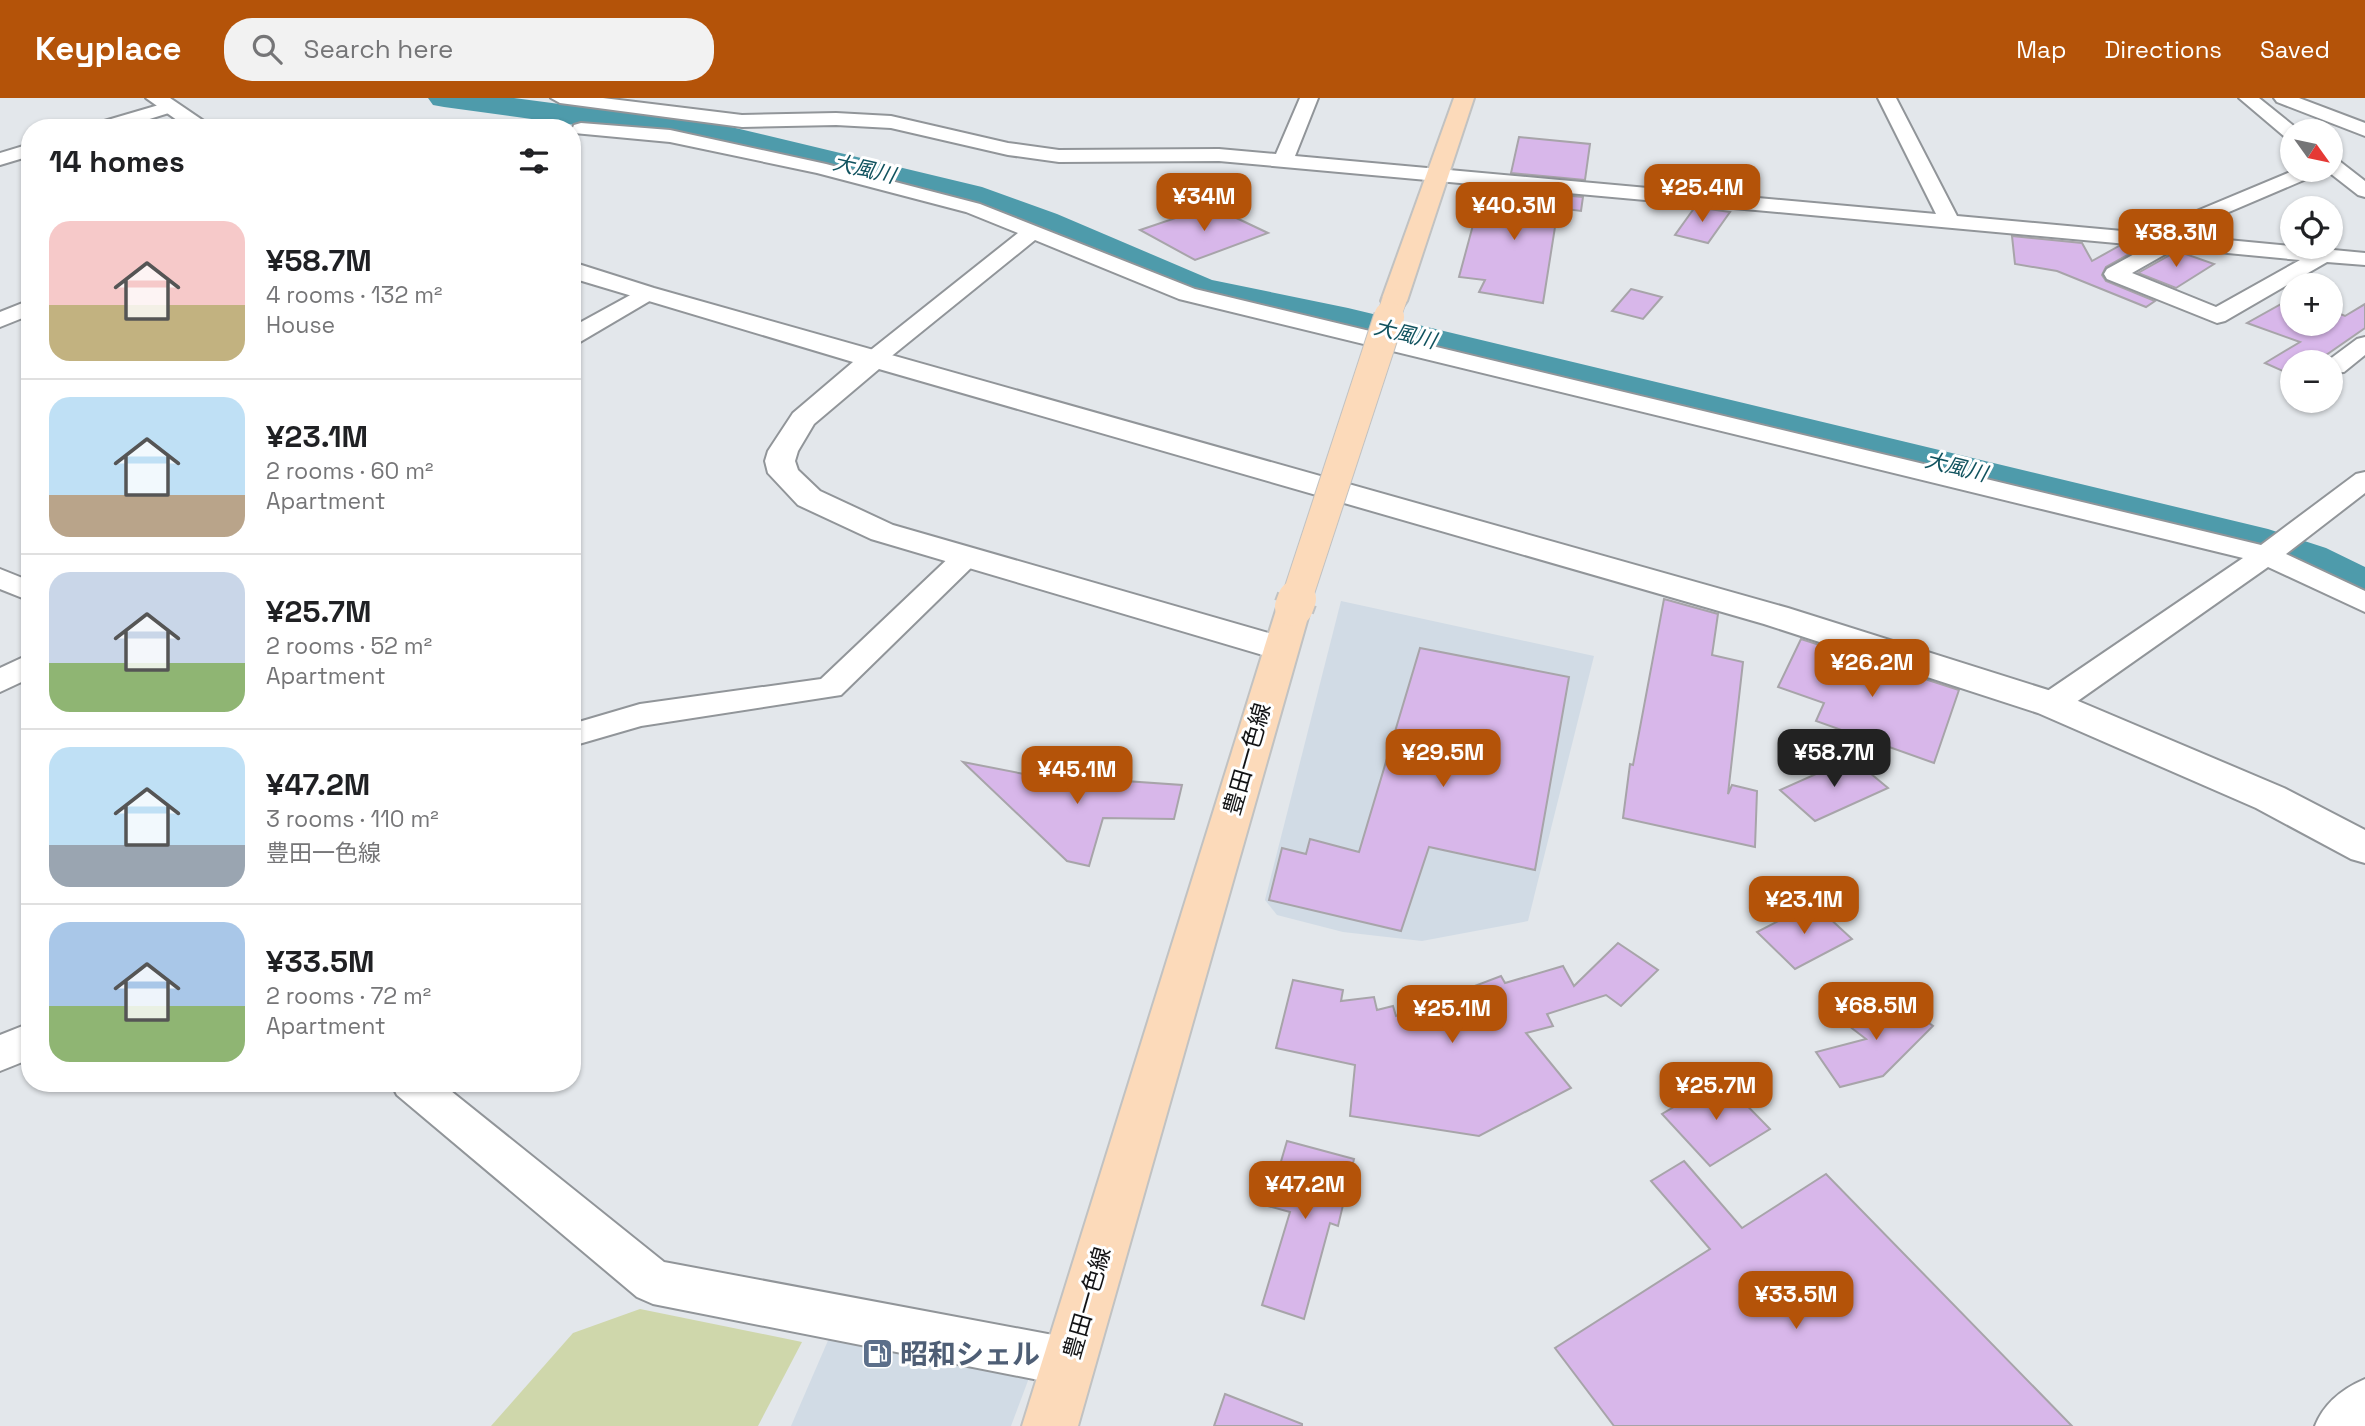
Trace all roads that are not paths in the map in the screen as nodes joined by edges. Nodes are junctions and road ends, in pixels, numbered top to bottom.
1 (560, 98) edge
2 (1309, 98) edge
3 (1464, 98) edge
4 (1887, 98) edge
5 (2248, 98) edge
6 (2283, 98) edge
7 (162, 103) edge
8 (123, 119) edge
9 (188, 119) edge
10 (2280, 123) edge
11 (581, 128) dead end
12 (2365, 130) edge
13 (2354, 152) dead end
14 (21, 153) edge
15 (2343, 157) edge
16 (0, 159) edge
17 (1283, 161) junction
18 (2343, 172) edge
19 (1438, 173) junction
20 (2282, 182) edge
21 (2365, 191) edge
22 (1950, 222) junction
23 (1034, 231) junction
24 (2147, 239) junction
25 (2173, 241) junction
26 (2280, 251) edge
27 (2343, 257) edge
28 (2317, 259) edge
29 (2365, 259) edge
30 (581, 274) edge
31 (645, 293) junction
32 (21, 311) edge
33 (0, 320) edge
34 (581, 332) edge
35 (2365, 344) edge
36 (874, 358) junction
37 (2343, 361) edge
38 (2365, 480) edge
39 (2266, 555) junction
40 (966, 557) junction
41 (0, 578) edge
42 (21, 588) edge
43 (2365, 603) edge
44 (1280, 648) junction
45 (21, 669) edge
46 (0, 682) edge
47 (2051, 704) junction
48 (581, 732) edge
49 (2365, 848) edge
50 (21, 1044) edge
51 (0, 1054) edge
52 (422, 1092) edge
53 (1069, 1362) junction
54 (2365, 1403) edge
55 (1050, 1426) edge
56 (2339, 1426) edge

1 - 17 street
2 - 17 street
3 - 19 main road, 豊田一色線
4 - 22 street
5 - 10 street
6 - 12 street
7 - 8 street
7 - 9 street
11 - 23 street
13 - 15 street
14 - 16 street
17 - 19 street
18 - 21 street
19 - 22 street
19 - 44 main road, 豊田一色線, bridge
20 - 24 street
22 - 24 street
23 - 36 street
23 - 39 street
24 - 25 street
25 - 26 street
25 - 28 street
27 - 29 street
30 - 31 street
31 - 34 street
31 - 36 street
32 - 33 street
35 - 37 street
36 - 40 street
36 - 47 street
38 - 39 street
39 - 43 street
39 - 47 street
40 - 44 street
40 - 48 street
41 - 42 street
44 - 53 main road, 豊田一色線
45 - 46 street
47 - 49 street
50 - 51 street
52 - 53 street
53 - 55 main road, 豊田一色線
54 - 56 street

